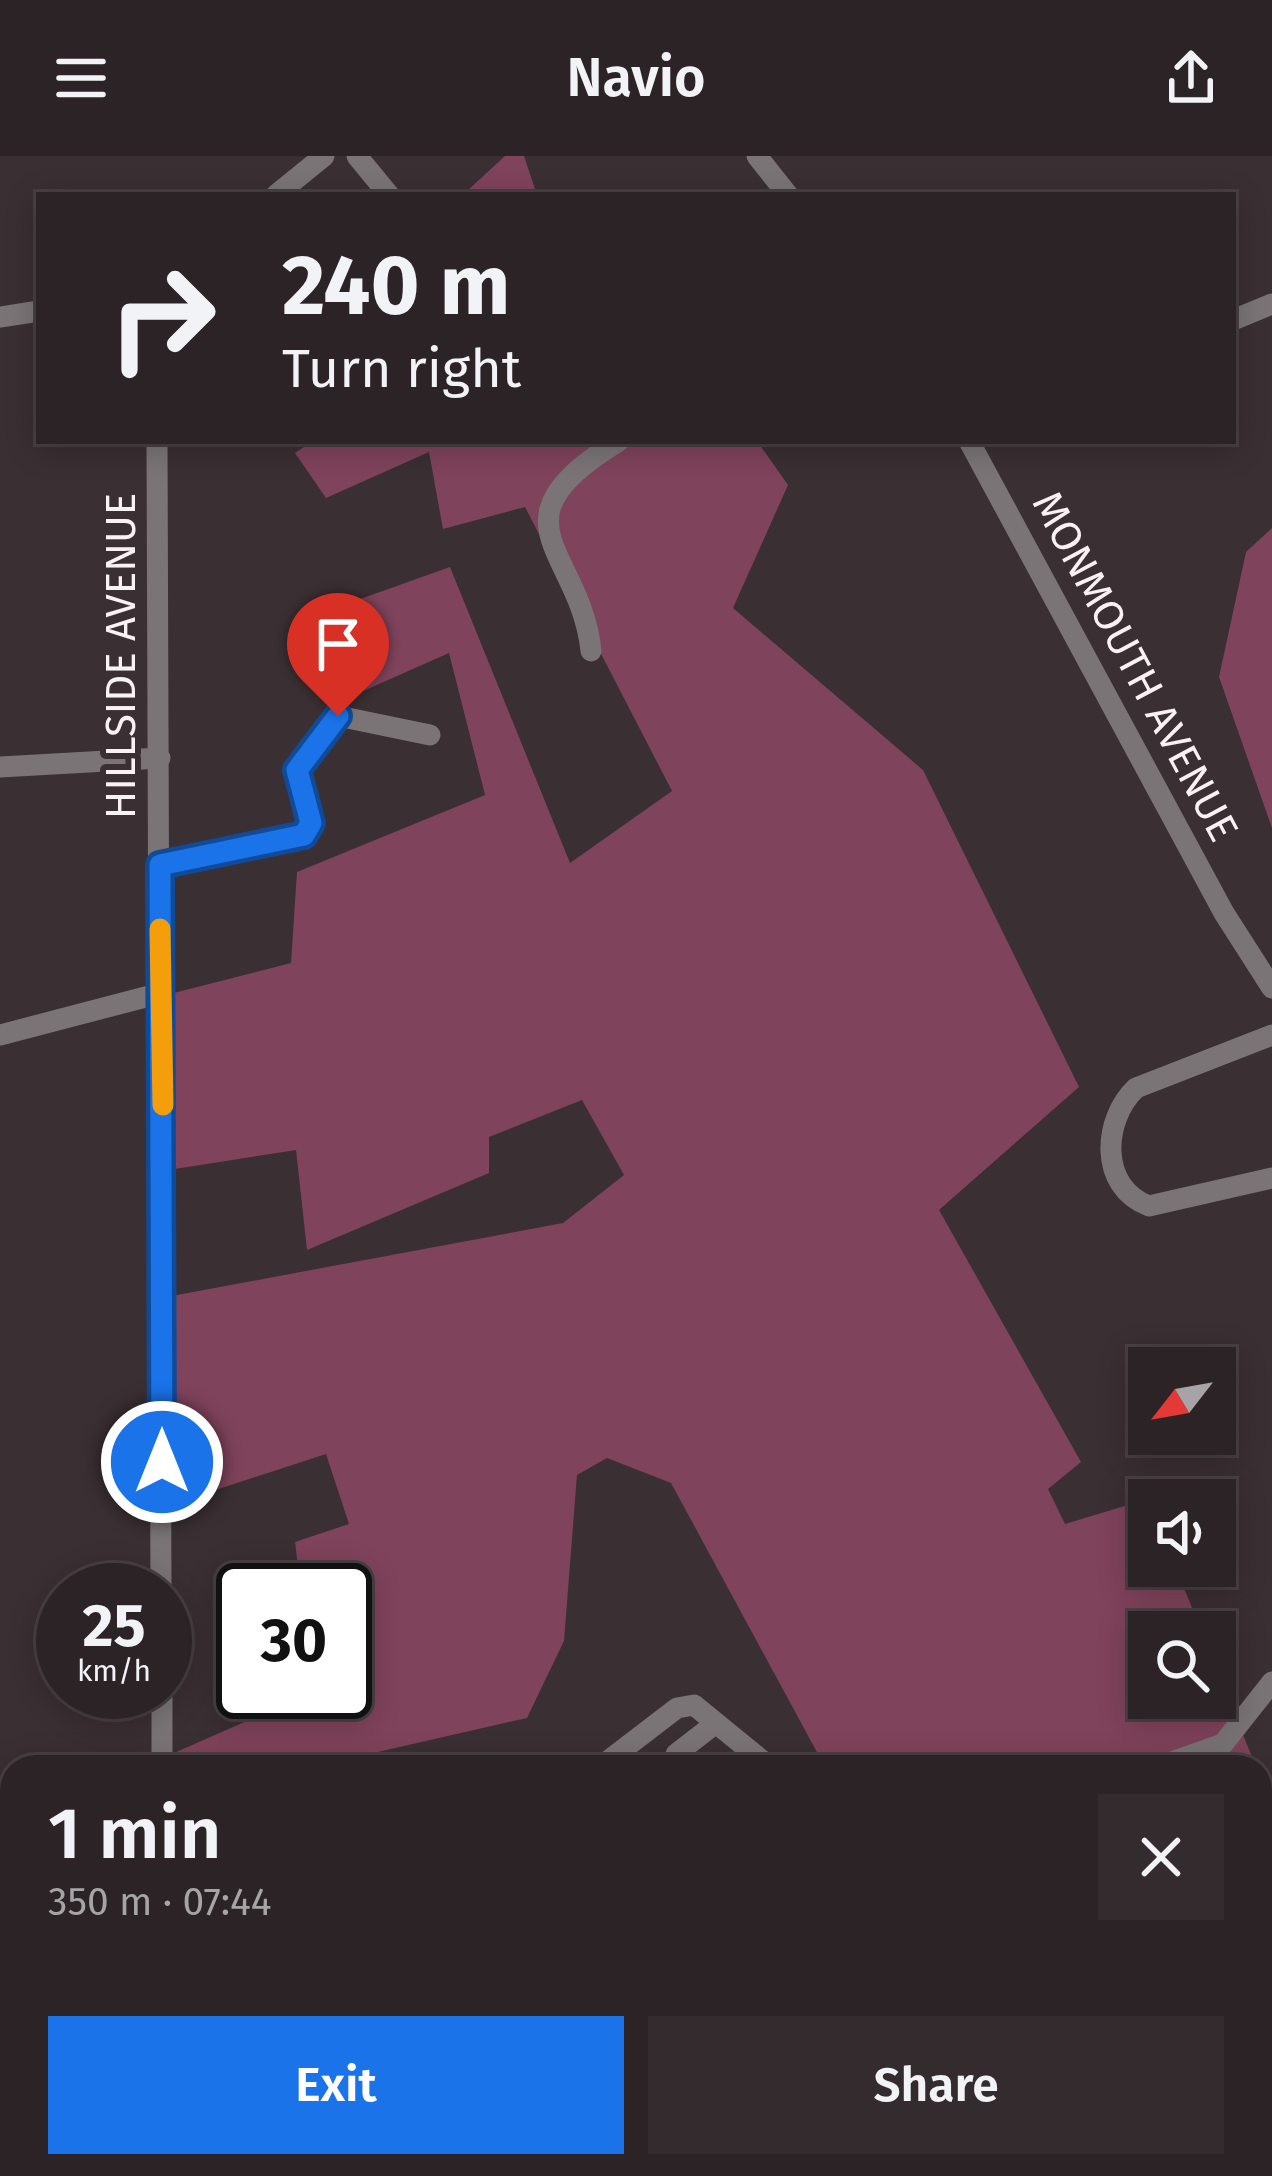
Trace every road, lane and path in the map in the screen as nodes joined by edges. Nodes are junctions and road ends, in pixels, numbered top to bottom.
1 (324, 156) edge
2 (357, 156) edge
3 (757, 156) edge
4 (281, 192) edge
5 (387, 192) edge
6 (786, 192) edge
7 (1272, 304) edge
8 (36, 311) edge
9 (0, 317) edge
10 (1236, 319) edge
11 (157, 444) edge
12 (614, 444) edge
13 (971, 444) edge
14 (591, 651) dead end
15 (430, 735) dead end
16 (160, 758) junction
17 (0, 767) edge
18 (160, 865) junction
19 (1272, 988) edge
20 (161, 993) junction
21 (0, 1035) edge
22 (1272, 1035) edge
23 (1272, 1178) edge
24 (161, 1563) edge
25 (1272, 1682) edge
26 (162, 1719) edge
27 (716, 1723) junction
28 (162, 1755) edge
29 (616, 1755) edge
30 (676, 1755) edge
31 (755, 1755) edge
32 (1192, 1755) edge

1 - 4 street
2 - 5 street
3 - 6 street
7 - 10 street
8 - 9 street
11 - 16 street, HILLSIDE AVENUE
12 - 14 street
13 - 19 street, MONMOUTH AVENUE
15 - 18 street
16 - 17 street
16 - 18 street, HILLSIDE AVENUE
18 - 20 street, HILLSIDE AVENUE
20 - 21 street
20 - 24 street, HILLSIDE AVENUE
22 - 23 street
25 - 32 street
26 - 28 street
27 - 29 street
27 - 30 street
27 - 31 street

